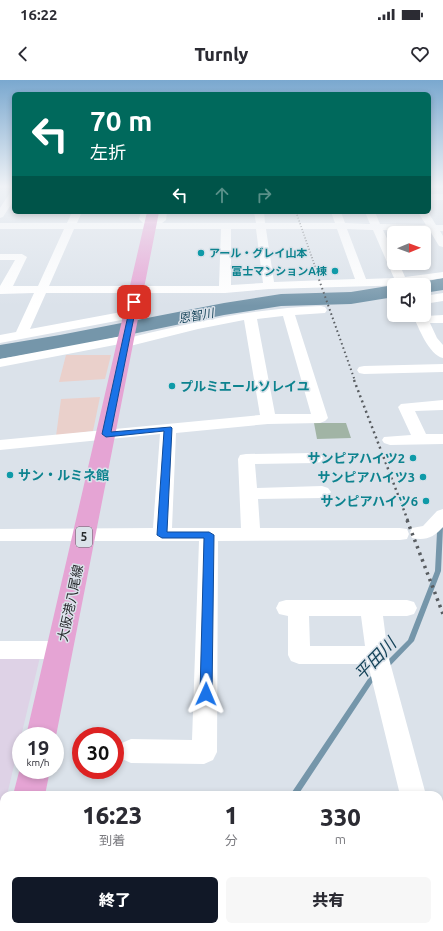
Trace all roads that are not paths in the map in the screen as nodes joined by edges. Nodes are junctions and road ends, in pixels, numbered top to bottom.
1 (0, 226) edge
2 (35, 226) joint
3 (71, 226) junction
4 (74, 226) edge
5 (149, 226) edge
6 (226, 226) joint
7 (261, 226) junction
8 (340, 226) junction
9 (376, 226) junction
10 (438, 228) edge
11 (443, 244) edge
12 (0, 257) edge
13 (443, 275) edge
14 (400, 278) edge
15 (428, 278) edge
16 (362, 283) junction
17 (387, 283) edge
18 (269, 286) junction
19 (225, 289) junction
20 (2, 290) edge
21 (42, 290) junction
22 (137, 290) junction
23 (443, 297) edge
24 (431, 299) edge
25 (321, 310) dead end
26 (288, 311) junction
27 (132, 314) junction
28 (250, 316) junction
29 (431, 318) edge
30 (443, 319) edge
31 (422, 322) edge
32 (21, 336) junction
33 (0, 339) edge
34 (126, 341) junction
35 (443, 354) edge
36 (0, 363) edge
37 (443, 368) edge
38 (364, 370) dead end
39 (443, 405) edge
40 (268, 419) junction
41 (168, 428) junction
42 (106, 434) junction
43 (443, 439) edge
44 (390, 440) dead end
45 (421, 440) junction
46 (0, 444) edge
47 (315, 458) dead end
48 (322, 492) dead end
49 (248, 494) junction
50 (85, 534) junction
51 (400, 534) dead end
52 (162, 535) junction
53 (209, 535) junction
54 (251, 535) junction
55 (0, 536) edge
56 (371, 608) junction
57 (407, 608) dead end
58 (0, 650) edge
59 (60, 650) junction
60 (379, 665) junction
61 (44, 727) edge
62 (131, 751) dead end
63 (32, 779) edge
64 (30, 791) edge
65 (412, 791) edge

1 - 2 street
2 - 3 street
3 - 4 street
3 - 21 street
5 - 22 main road, 大阪港八尾線 / 5
6 - 7 street
6 - 19 street
7 - 8 street
7 - 18 street
8 - 9 street
8 - 16 street
9 - 10 street
9 - 14 street
10 - 11 street
12 - 20 street
13 - 15 street
16 - 17 street
16 - 18 street
18 - 19 street
19 - 22 street
20 - 21 street
21 - 22 street
21 - 32 street
22 - 27 main road, 大阪港八尾線 / 5
23 - 24 street
25 - 26 street
26 - 28 street
26 - 40 street
27 - 32 street
27 - 34 main road, 大阪港八尾線 / 5
28 - 34 street
28 - 40 street
29 - 30 street
31 - 35 street
32 - 33 street
34 - 36 street
34 - 42 main road, 大阪港八尾線 / 5
37 - 38 street
39 - 45 street
40 - 41 street
41 - 42 street
41 - 52 street
42 - 46 street
42 - 50 main road, 大阪港八尾線 / 5
43 - 45 street
44 - 45 street
47 - 49 street
48 - 49 street
49 - 54 street
50 - 52 street
50 - 55 street
50 - 59 main road, 大阪港八尾線 / 5
51 - 54 street
52 - 53 street
53 - 54 street
53 - 62 street
56 - 57 street
56 - 60 street
56 - 60 street
58 - 59 street
59 - 61 main road, 大阪港八尾線 / 5
60 - 65 street
63 - 64 main road

